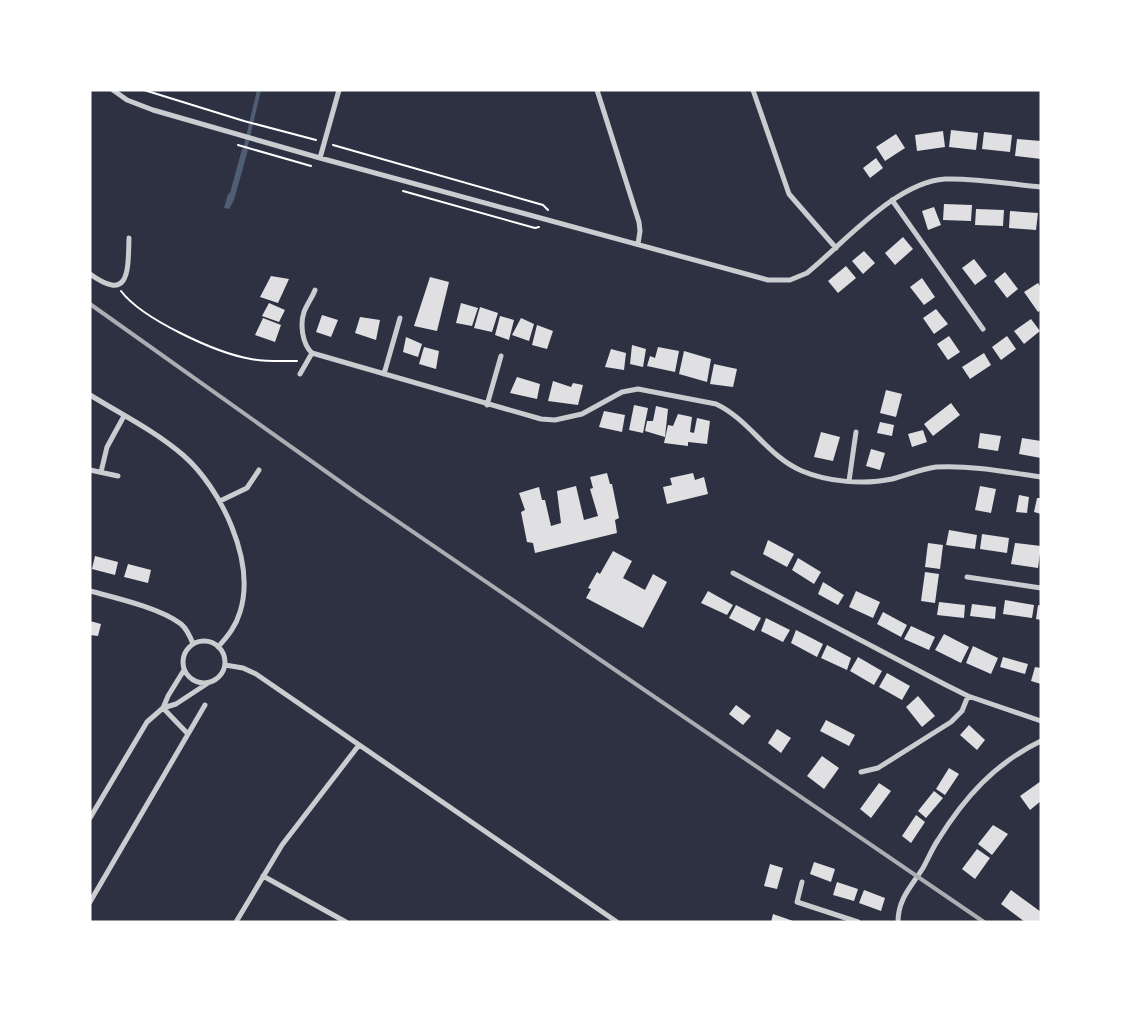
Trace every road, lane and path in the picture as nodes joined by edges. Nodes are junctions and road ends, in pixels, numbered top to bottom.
1 (113, 90) edge
2 (144, 90) edge
3 (339, 90) edge
4 (597, 90) edge
5 (753, 90) edge
6 (325, 143) junction
7 (238, 146) dead end
8 (254, 150) dead end
9 (320, 158) junction
10 (1041, 187) edge
11 (892, 200) junction
12 (550, 211) dead end
13 (129, 238) dead end
14 (638, 244) junction
15 (836, 248) junction
16 (90, 274) edge
17 (118, 286) junction
18 (315, 290) dead end
19 (400, 318) dead end
20 (983, 329) dead end
21 (312, 353) junction
22 (501, 356) dead end
23 (308, 360) junction
24 (300, 374) dead end
25 (384, 374) junction
26 (90, 395) edge
27 (487, 405) junction
28 (124, 416) junction
29 (856, 432) dead end
30 (90, 470) edge
31 (259, 470) dead end
32 (101, 472) junction
33 (118, 476) dead end
34 (1041, 477) edge
35 (849, 481) junction
36 (220, 501) junction
37 (734, 573) dead end
38 (967, 577) dead end
39 (1041, 588) edge
40 (90, 591) edge
41 (193, 644) junction
42 (218, 647) junction
43 (225, 665) junction
44 (184, 670) junction
45 (208, 683) junction
46 (968, 696) junction
47 (205, 705) dead end
48 (163, 708) junction
49 (1041, 721) edge
50 (188, 734) junction
51 (1041, 741) edge
52 (359, 745) junction
53 (861, 772) dead end
54 (90, 818) edge
55 (263, 876) junction
56 (802, 882) dead end
57 (90, 902) edge
58 (236, 922) edge
59 (346, 922) edge
60 (617, 922) edge
61 (858, 922) edge
62 (898, 922) edge

1 - 9 street
2 - 6 path
3 - 6 street
4 - 14 street
5 - 15 street
6 - 9 street
6 - 12 path
7 - 8 path
9 - 14 street
10 - 11 street
11 - 15 street
11 - 20 street
13 - 17 street
14 - 15 street
16 - 17 street
17 - 23 path
18 - 21 street
19 - 25 street
21 - 23 street
21 - 25 street
22 - 27 street
23 - 24 street
25 - 27 street
26 - 28 street
27 - 35 street
28 - 32 street
28 - 36 street
29 - 35 street
30 - 32 street
31 - 36 street
32 - 33 street
34 - 35 street
36 - 42 street
37 - 46 street
38 - 39 street
40 - 41 street
41 - 42 street
41 - 44 street
42 - 43 street
43 - 45 street
43 - 52 street
44 - 45 street
44 - 48 street
45 - 48 street
46 - 49 street
46 - 53 street
47 - 50 street
48 - 50 street
48 - 54 street
50 - 57 street
51 - 62 street
52 - 55 street
52 - 60 street
55 - 58 street
55 - 59 street
56 - 61 street

